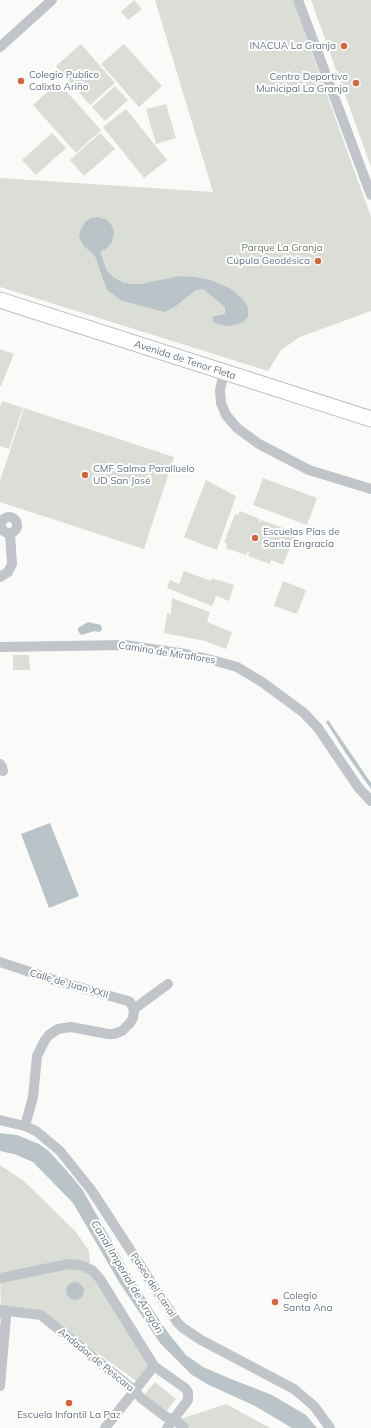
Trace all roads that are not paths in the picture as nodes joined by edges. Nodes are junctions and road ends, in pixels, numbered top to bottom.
1 (52, 0) edge
2 (298, 0) edge
3 (0, 47) edge
4 (371, 196) edge
5 (0, 300) edge
6 (224, 372) junction
7 (371, 419) edge
8 (371, 489) edge
9 (10, 533) dead end
10 (0, 577) edge
11 (0, 647) edge
12 (371, 801) edge
13 (0, 962) edge
14 (168, 984) dead end
15 (134, 1009) junction
16 (0, 1120) edge
17 (25, 1126) junction
18 (0, 1278) edge
19 (0, 1311) edge
20 (154, 1366) junction
21 (0, 1386) edge
22 (134, 1391) junction
23 (174, 1419) junction
24 (105, 1428) edge
25 (167, 1428) edge
26 (184, 1428) edge
27 (330, 1428) edge

1 - 3 street
2 - 4 street
5 - 6 main road, Avenida de Tenor Fleta
6 - 7 main road, Avenida de Tenor Fleta
6 - 8 street
9 - 10 street
11 - 12 street, Camino de Miraflores
13 - 15 street, Calle de Juan XXII
14 - 15 street
15 - 17 street
16 - 17 street, Paseo del Canal
17 - 27 street, Paseo del Canal
18 - 20 street
19 - 21 street
19 - 22 street, Andador de Pescara
20 - 22 street
20 - 23 street
22 - 23 street, Andador de Pescara
22 - 24 street
23 - 25 street
23 - 26 street, Andador de Pescara

